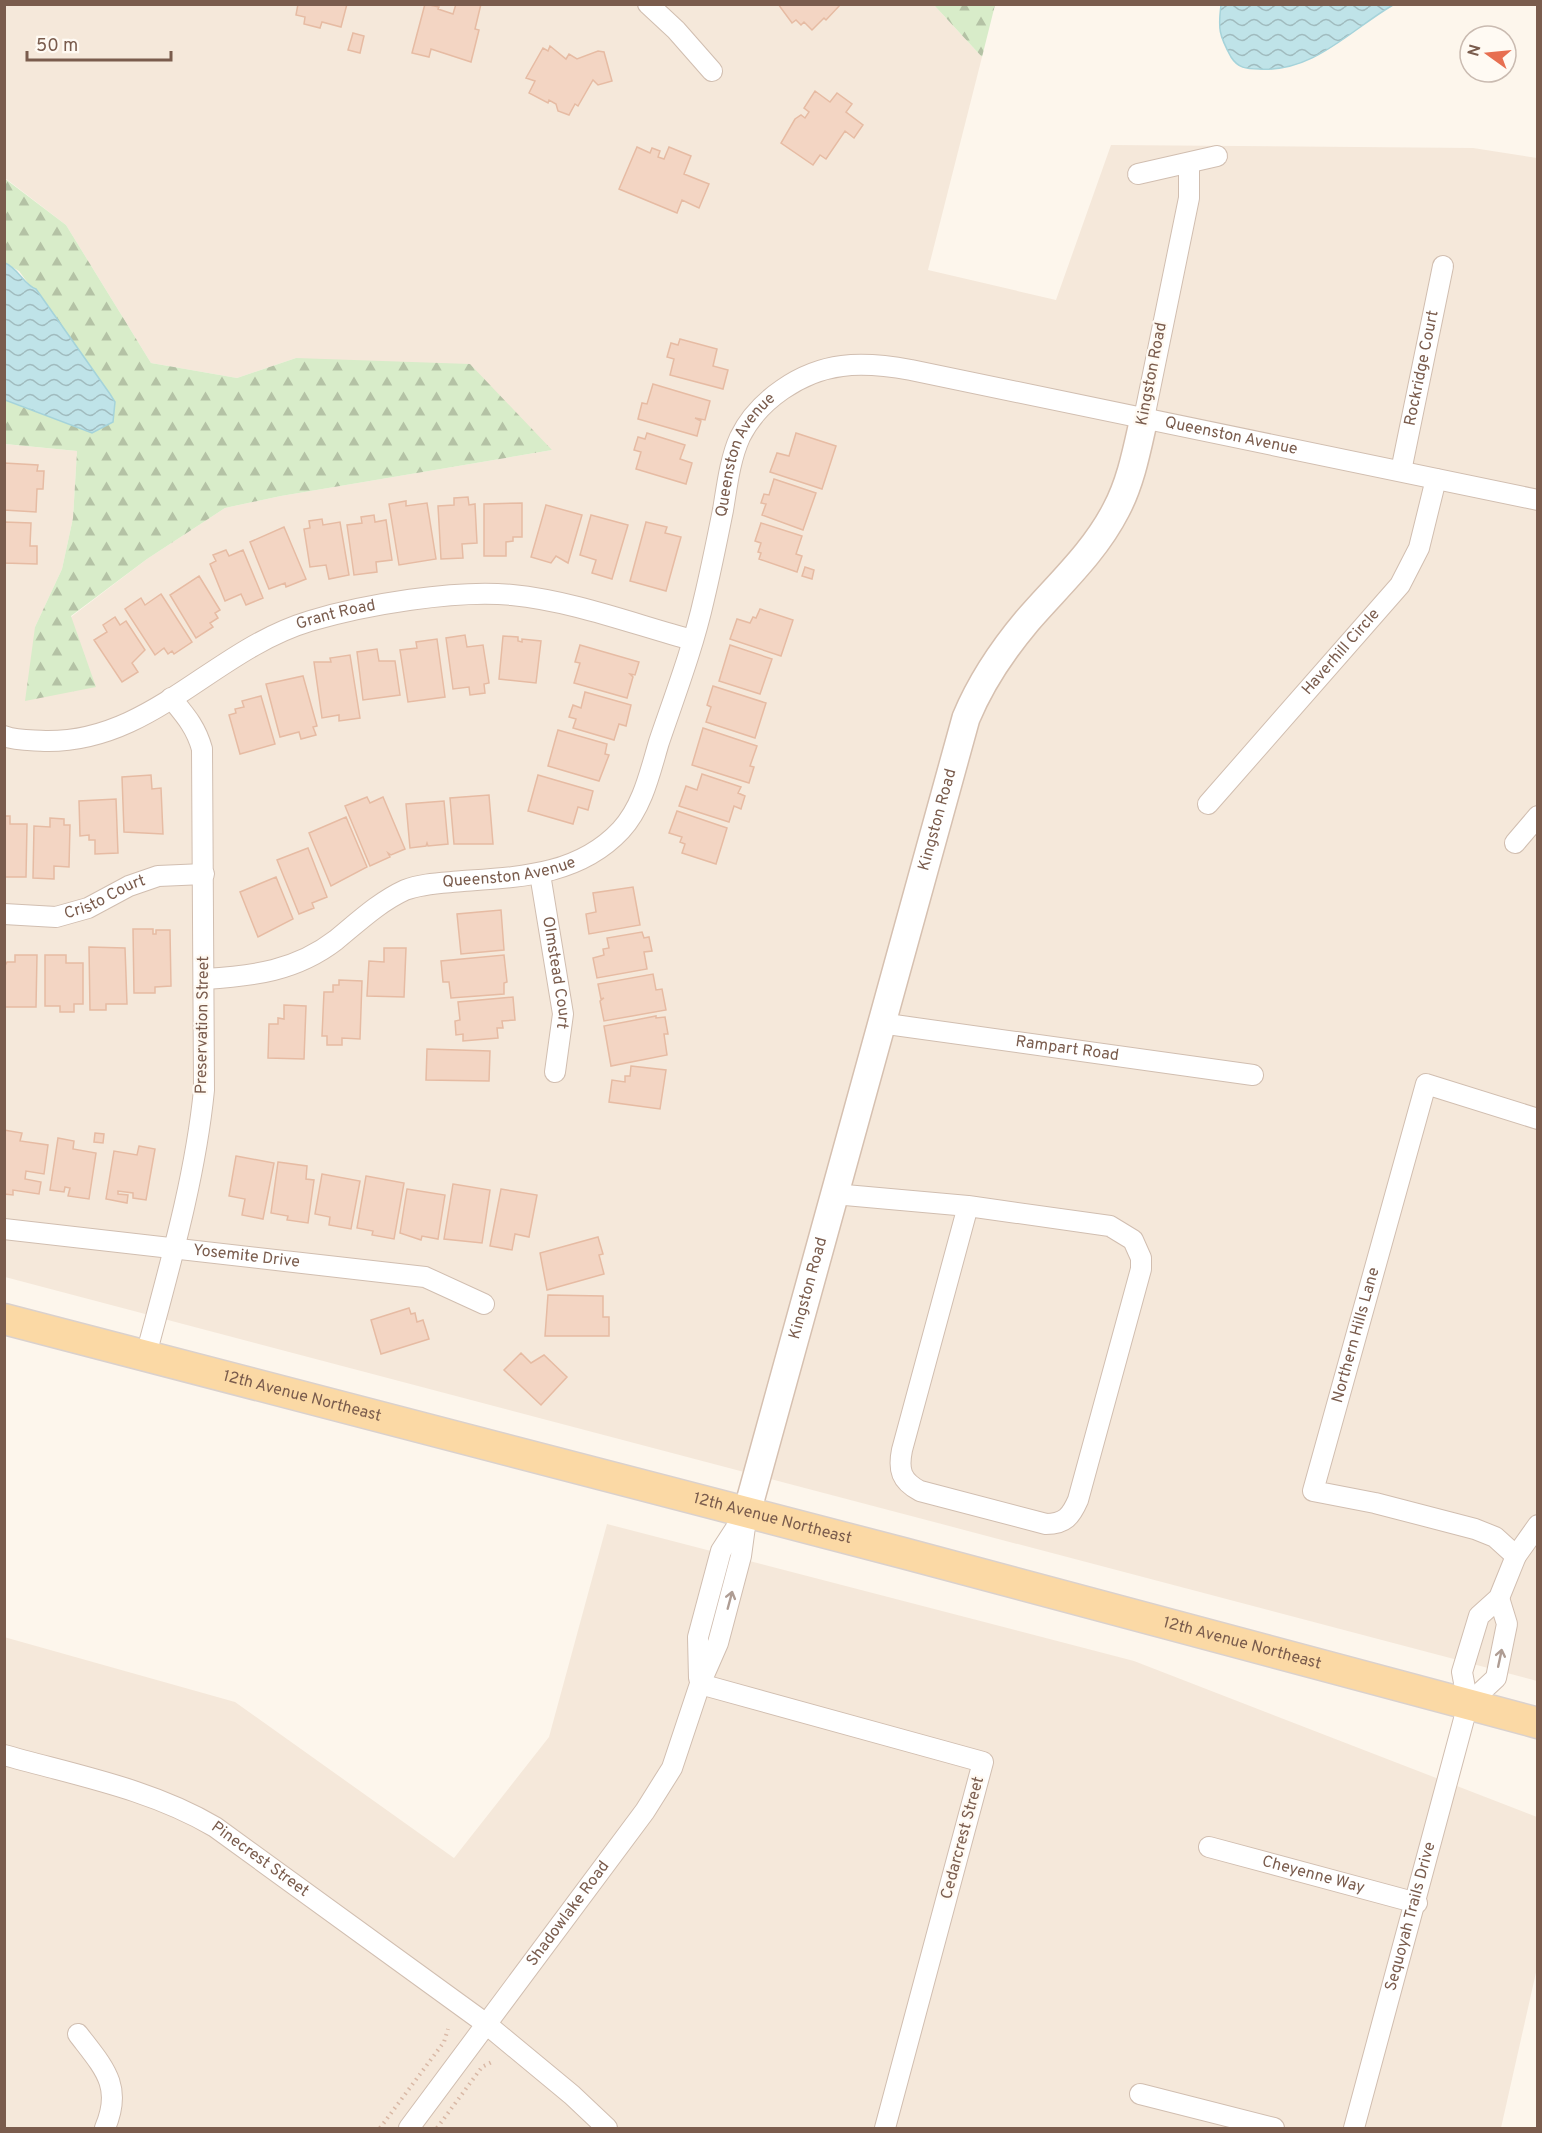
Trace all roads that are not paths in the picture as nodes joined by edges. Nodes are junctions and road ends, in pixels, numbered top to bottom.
1 (648, 4) edge
2 (712, 71) dead end
3 (1217, 156) dead end
4 (1189, 163) junction
5 (1138, 174) dead end
6 (1443, 266) dead end
7 (1144, 418) junction
8 (1401, 471) junction
9 (1436, 479) junction
10 (1538, 500) edge
11 (692, 640) junction
12 (171, 698) junction
13 (4, 736) edge
14 (1208, 804) dead end
15 (1538, 816) edge
16 (1515, 843) dead end
17 (204, 874) junction
18 (540, 874) junction
19 (4, 914) edge
20 (205, 979) junction
21 (880, 1023) junction
22 (555, 1072) dead end
23 (1253, 1075) dead end
24 (1538, 1119) edge
25 (834, 1194) junction
26 (968, 1206) junction
27 (4, 1229) edge
28 (174, 1248) junction
29 (484, 1304) dead end
30 (4, 1319) edge
31 (146, 1355) junction
32 (747, 1512) junction
33 (1538, 1525) edge
34 (1516, 1556) junction
35 (1499, 1598) junction
36 (700, 1684) junction
37 (1468, 1704) junction
38 (1538, 1723) edge
39 (4, 1755) edge
40 (1209, 1847) dead end
41 (1417, 1903) junction
42 (485, 2023) junction
43 (78, 2034) dead end
44 (1140, 2094) dead end
45 (105, 2128) edge
46 (409, 2128) edge
47 (606, 2128) edge
48 (885, 2128) edge
49 (1274, 2128) edge
50 (1354, 2128) edge

1 - 2 street
3 - 4 street
4 - 5 street
4 - 7 street, Kingston Road
6 - 8 street, Rockridge Court
7 - 8 street, Queenston Avenue
7 - 11 street, Queenston Avenue
7 - 21 street, Kingston Road
8 - 9 street, Queenston Avenue
9 - 10 street, Queenston Avenue
9 - 14 street, Haverhill Circle
11 - 12 street, Grant Road
11 - 18 street, Queenston Avenue
12 - 13 street, Grant Road
12 - 17 street, Preservation Street
15 - 16 street
17 - 19 street, Cristo Court
17 - 20 street, Preservation Street
18 - 20 street, Queenston Avenue
18 - 22 street, Olmstead Court
20 - 28 street, Preservation Street
21 - 23 street, Rampart Road
21 - 25 street, Kingston Road
24 - 34 street, Northern Hills Lane
25 - 26 street
25 - 32 street, Kingston Road
26 - 26 street
27 - 28 street, Yosemite Drive
28 - 29 street, Yosemite Drive
28 - 31 street, Preservation Street
30 - 31 main road, 12th Avenue Northeast
31 - 32 main road, 12th Avenue Northeast
32 - 36 street, Shadowlake Road
32 - 37 main road, 12th Avenue Northeast
33 - 34 street
34 - 35 street
35 - 37 street
37 -> 35 street
36 - 42 street, Shadowlake Road
36 - 48 street, Cedarcrest Street
37 - 38 main road, 12th Avenue Northeast
37 - 41 street, Sequoyah Trails Drive
39 - 42 street, Pinecrest Street
40 - 41 street, Cheyenne Way
41 - 50 street, Sequoyah Trails Drive
42 - 46 street, Shadowlake Road
42 - 47 street, Pinecrest Street
43 - 45 street
44 - 49 street

